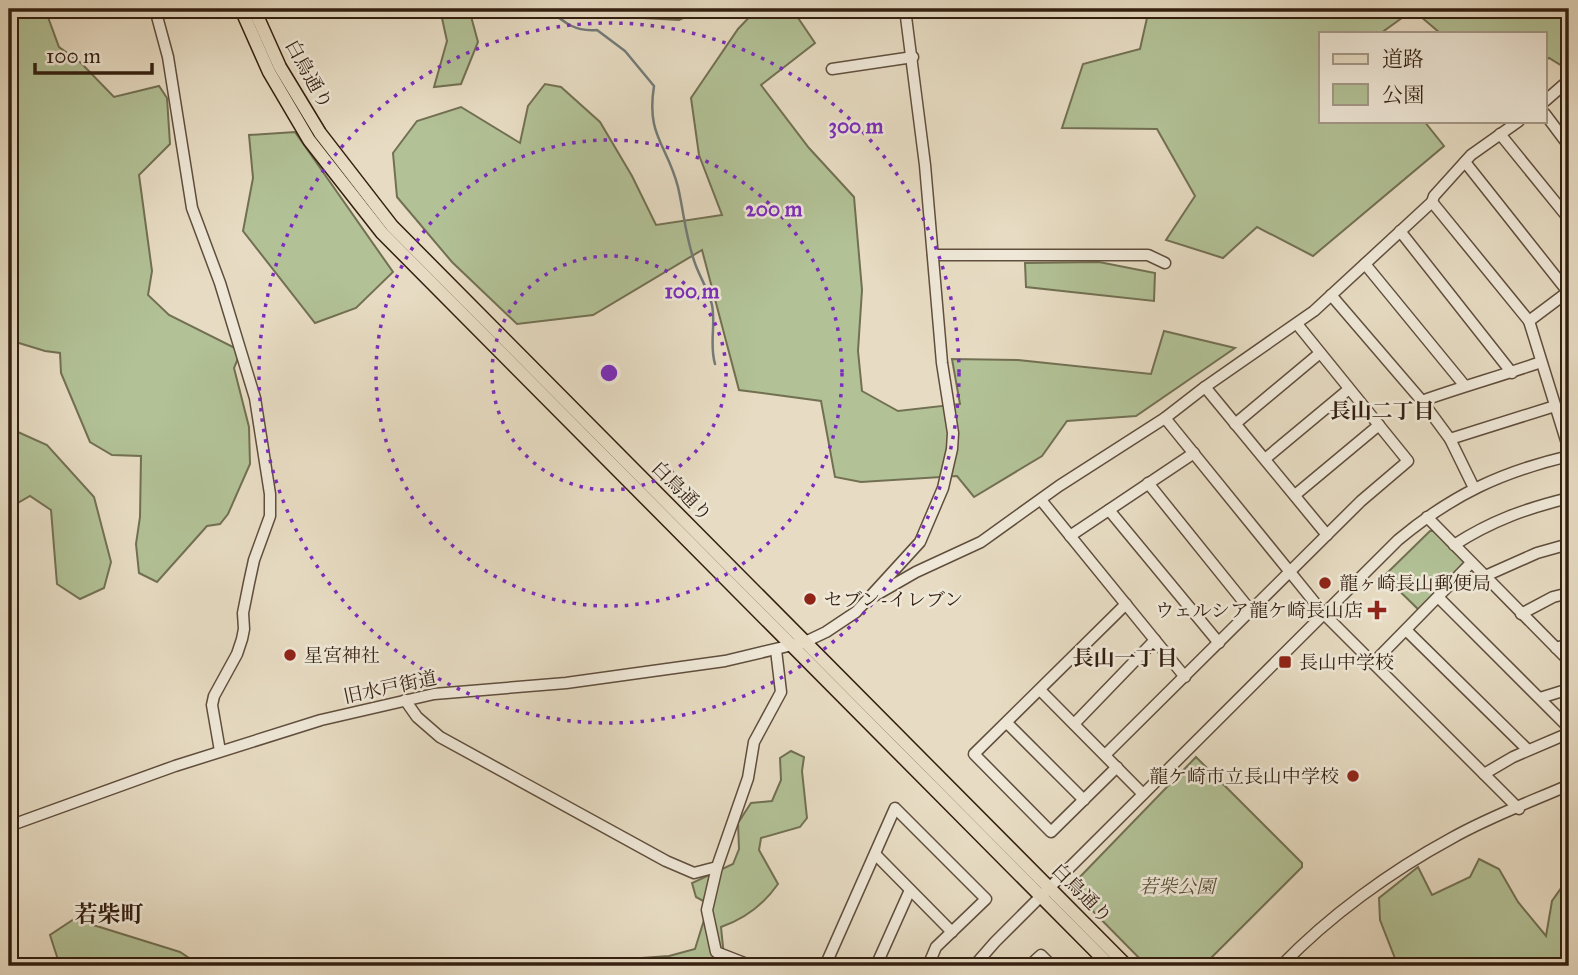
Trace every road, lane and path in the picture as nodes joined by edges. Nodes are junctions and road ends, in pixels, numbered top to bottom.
1 (155, 9) edge
2 (240, 9) edge
3 (254, 9) edge
4 (905, 9) edge
5 (913, 57) junction
6 (832, 69) dead end
7 (1569, 80) edge
8 (1546, 100) edge
9 (1546, 115) edge
10 (1518, 122) edge
11 (1500, 134) junction
12 (1569, 146) edge
13 (1465, 162) junction
14 (1432, 202) junction
15 (1569, 219) edge
16 (1400, 231) junction
17 (933, 255) junction
18 (1165, 263) dead end
19 (1364, 264) junction
20 (1569, 291) edge
21 (1331, 295) junction
22 (1530, 321) junction
23 (1297, 324) junction
24 (1320, 353) junction
25 (1541, 362) junction
26 (1512, 373) junction
27 (1465, 386) junction
28 (1205, 387) junction
29 (1349, 389) junction
30 (1422, 401) junction
31 (1555, 406) junction
32 (1165, 418) junction
33 (1235, 424) junction
34 (1379, 425) junction
35 (1450, 439) junction
36 (1569, 450) edge
37 (1194, 453) junction
38 (1569, 456) edge
39 (1265, 459) junction
40 (1148, 483) junction
41 (1474, 488) junction
42 (1295, 495) junction
43 (1569, 498) edge
44 (1041, 500) junction
45 (1109, 510) junction
46 (1427, 517) junction
47 (1327, 535) junction
48 (1070, 536) junction
49 (1569, 544) edge
50 (1454, 545) junction
51 (1471, 563) junction
52 (1290, 573) junction
53 (1483, 577) junction
54 (1569, 593) edge
55 (1438, 597) junction
56 (868, 600) junction
57 (1126, 604) junction
58 (1251, 611) junction
59 (1324, 614) junction
60 (1521, 614) junction
61 (1406, 630) junction
62 (1155, 640) junction
63 (1219, 643) junction
64 (798, 644) junction
65 (1569, 644) edge
66 (1556, 648) junction
67 (776, 650) junction
68 (1569, 661) edge
69 (1373, 663) junction
70 (1185, 677) junction
71 (1569, 689) edge
72 (1040, 690) junction
73 (1540, 698) junction
74 (405, 700) junction
75 (1007, 723) junction
76 (1074, 724) junction
77 (1569, 730) edge
78 (1528, 750) junction
79 (220, 751) junction
80 (1105, 755) junction
81 (1117, 768) junction
82 (1483, 774) junction
83 (1569, 785) edge
84 (1143, 794) junction
85 (1084, 800) junction
86 (1518, 808) junction
87 (9, 826) edge
88 (875, 854) junction
89 (717, 867) junction
90 (910, 890) junction
91 (1045, 892) junction
92 (952, 932) junction
93 (752, 966) edge
94 (825, 966) edge
95 (876, 966) edge
96 (928, 966) edge
97 (974, 966) edge
98 (1029, 966) edge
99 (1052, 966) edge
100 (1110, 966) edge
101 (1127, 966) edge
102 (1281, 966) edge

1 - 79 street
2 - 64 main road, 白鳥通り
3 - 64 main road, 白鳥通り
4 - 5 street
5 - 6 street
5 - 17 street
7 - 8 street
9 - 12 street
10 - 11 street
11 - 13 street
11 - 15 street
13 - 14 street
13 - 20 street
14 - 16 street
14 - 22 street
16 - 19 street
16 - 26 street
17 - 18 street
17 - 56 street
19 - 21 street
19 - 27 street
20 - 22 street
21 - 23 street
21 - 30 street
22 - 25 street
23 - 24 street
23 - 28 street
24 - 29 street
24 - 33 street
25 - 26 street
25 - 31 street
26 - 27 street
27 - 30 street
28 - 32 street
28 - 33 street
29 - 34 street
29 - 39 street
30 - 35 street
31 - 35 street
31 - 36 street
32 - 37 street
32 - 44 street
33 - 39 street
34 - 42 street
34 - 47 street
35 - 41 street
37 - 40 street
37 - 52 street
38 - 41 street
39 - 42 street
40 - 45 street
40 - 58 street
41 - 46 street
42 - 47 street
43 - 50 street
44 - 48 street
44 - 56 street
45 - 48 street
45 - 63 street
46 - 50 street
46 - 59 street
47 - 52 street
48 - 57 street
49 - 53 street
50 - 51 street
51 - 53 street
51 - 55 street
52 - 58 street
52 - 59 street
53 - 60 street
54 - 60 street
55 - 61 street
55 - 73 street
56 - 64 street, 旧水戸街道
57 - 62 street
57 - 72 street
58 - 63 street
59 - 69 street
59 - 84 street
60 - 66 street
61 - 69 street
61 - 78 street
62 - 70 street
62 - 76 street
63 - 70 street
64 - 67 street, 旧水戸街道
64 - 91 main road, 白鳥通り
65 - 66 street
66 - 68 street
67 - 74 street, 旧水戸街道
67 - 89 street
69 - 82 street
70 - 80 street
71 - 73 street
72 - 75 street
72 - 76 street
73 - 77 street
74 - 79 street, 旧水戸街道
74 - 89 street
75 - 85 street
75 - 85 street
76 - 80 street
77 - 78 street
78 - 82 street
79 - 87 street, 旧水戸街道
80 - 81 street
81 - 84 street
81 - 85 street
82 - 86 street
83 - 86 street
84 - 91 street
86 - 102 street
88 - 90 street
88 - 92 street
88 - 94 street
89 - 93 street
90 - 92 street
90 - 95 street
91 - 97 street
91 - 100 main road, 白鳥通り
91 - 101 main road, 白鳥通り
92 - 96 street
98 - 99 street

